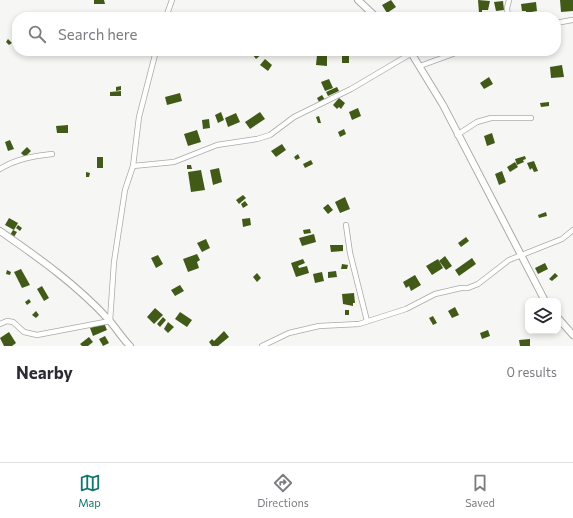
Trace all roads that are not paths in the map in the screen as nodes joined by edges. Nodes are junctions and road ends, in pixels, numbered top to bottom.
1 (172, 0) edge
2 (358, 0) edge
3 (509, 0) edge
4 (168, 12) edge
5 (371, 12) edge
6 (507, 12) edge
7 (572, 20) edge
8 (561, 23) edge
9 (155, 56) edge
10 (405, 56) edge
11 (414, 56) edge
12 (447, 56) edge
13 (420, 66) junction
14 (531, 118) dead end
15 (458, 135) junction
16 (52, 154) dead end
17 (133, 166) junction
18 (0, 169) edge
19 (346, 226) dead end
20 (573, 230) edge
21 (0, 231) edge
22 (520, 255) junction
23 (543, 298) edge
24 (110, 321) junction
25 (367, 321) junction
26 (561, 321) edge
27 (0, 324) edge
28 (573, 335) edge
29 (130, 346) edge
30 (262, 346) edge

1 - 4 street
2 - 5 street
3 - 6 street
7 - 8 street
9 - 17 street
10 - 17 street
11 - 13 street
12 - 13 street
13 - 15 street
14 - 15 street
15 - 22 street
16 - 18 street
17 - 24 street
19 - 25 street
20 - 22 street
21 - 24 street
22 - 23 street
22 - 25 street
24 - 27 street
24 - 29 street
25 - 30 street
26 - 28 street

